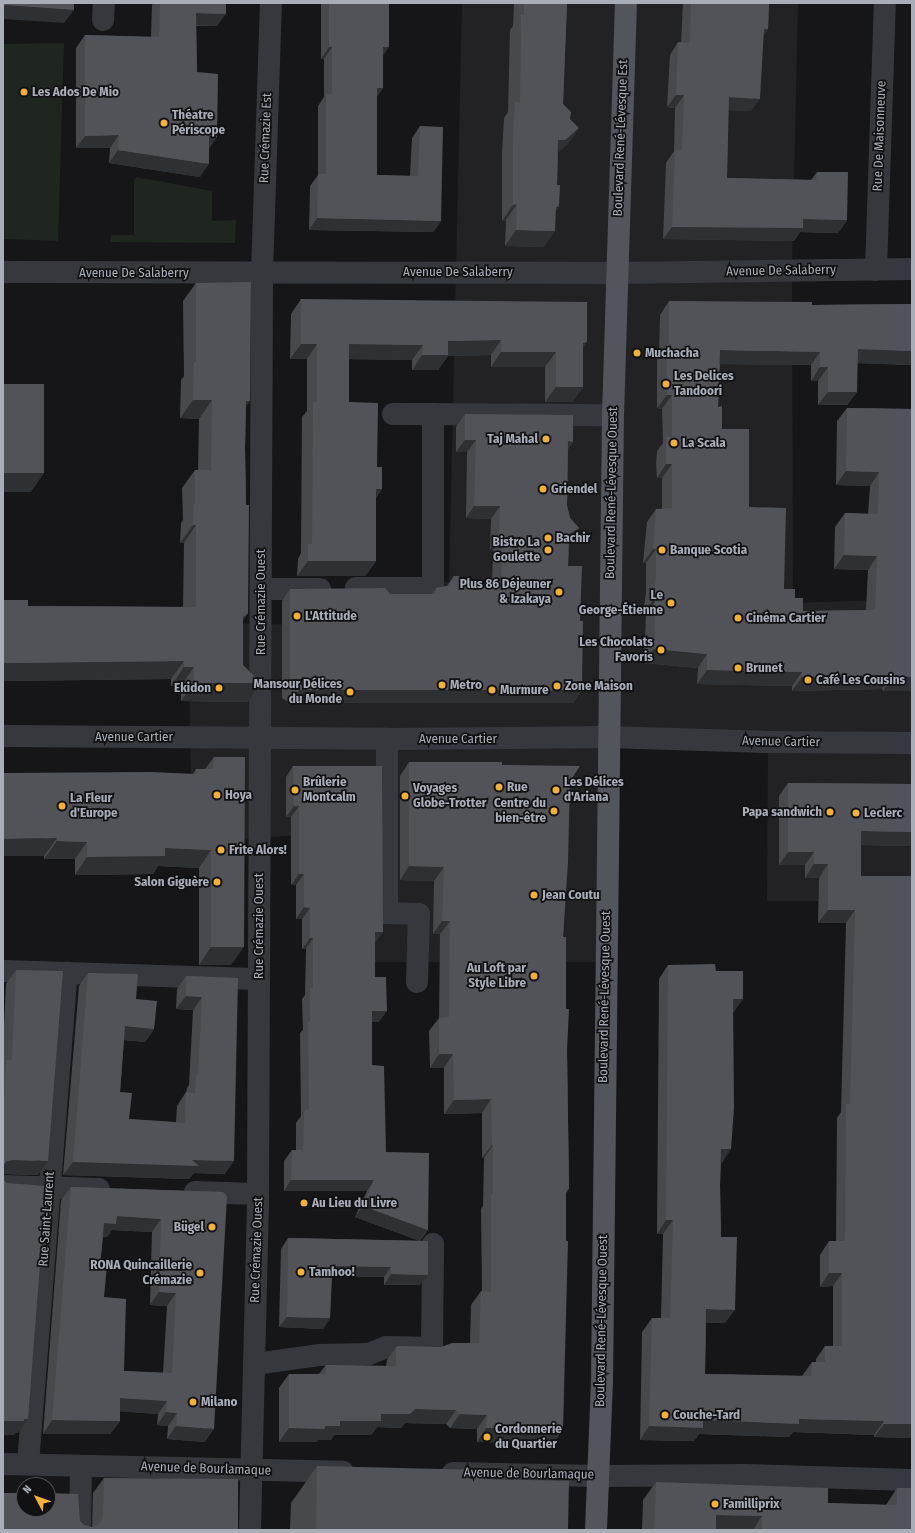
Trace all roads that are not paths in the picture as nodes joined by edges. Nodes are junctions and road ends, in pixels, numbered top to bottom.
1 (270, 3) edge
2 (626, 3) edge
3 (885, 3) edge
4 (912, 269) edge
5 (876, 270) junction
6 (3, 272) edge
7 (617, 272) junction
8 (262, 273) junction
9 (393, 414) dead end
10 (433, 414) junction
11 (613, 415) junction
12 (261, 589) junction
13 (3, 736) edge
14 (609, 737) junction
15 (259, 738) junction
16 (387, 739) junction
17 (912, 743) edge
18 (3, 971) edge
19 (67, 973) junction
20 (259, 979) junction
21 (417, 982) dead end
22 (3, 1186) edge
23 (49, 1188) junction
24 (119, 1190) edge
25 (173, 1192) edge
26 (258, 1194) junction
27 (433, 1244) dead end
28 (254, 1364) junction
29 (3, 1464) edge
30 (28, 1464) junction
31 (81, 1466) junction
32 (251, 1471) junction
33 (362, 1472) edge
34 (434, 1473) edge
35 (598, 1476) junction
36 (912, 1480) edge
37 (80, 1530) edge
38 (250, 1530) edge
39 (596, 1530) edge

1 - 8 street, Rue Crémazie Est
2 - 7 main road, Boulevard René-Lévesque Est
3 - 5 street, Rue De Maisonneuve
4 - 5 street, Avenue De Salaberry
5 - 7 street, Avenue De Salaberry
6 - 8 street, Avenue De Salaberry
7 - 8 street, Avenue De Salaberry
7 - 11 main road, Boulevard René-Lévesque Ouest
8 - 12 street, Rue Crémazie Ouest
9 - 10 street
10 - 11 street
10 - 12 street
11 - 14 main road, Boulevard René-Lévesque Ouest
12 - 15 street, Rue Crémazie Ouest
13 - 15 street, Avenue Cartier
14 - 16 street, Avenue Cartier
14 - 17 street, Avenue Cartier
14 - 35 main road, Boulevard René-Lévesque Ouest
15 - 16 street, Avenue Cartier
15 - 20 street, Rue Crémazie Ouest
16 - 21 street
18 - 19 street
19 - 20 street
19 - 23 street, Rue Saint-Laurent
20 - 26 street, Rue Crémazie Ouest
22 - 23 street
23 - 24 street
23 - 30 street, Rue Saint-Laurent
25 - 26 street
26 - 28 street, Rue Crémazie Ouest
27 - 28 street
28 - 32 street, Rue Crémazie Ouest
29 - 30 street, Avenue de Bourlamaque
30 - 31 street, Avenue de Bourlamaque
31 - 32 street, Avenue de Bourlamaque
31 - 37 street
32 - 33 street, Avenue de Bourlamaque
32 - 38 street, Rue Crémazie Ouest
34 - 35 street, Avenue de Bourlamaque
35 - 36 street, Avenue de Bourlamaque
35 - 39 main road, Boulevard René-Lévesque Ouest

